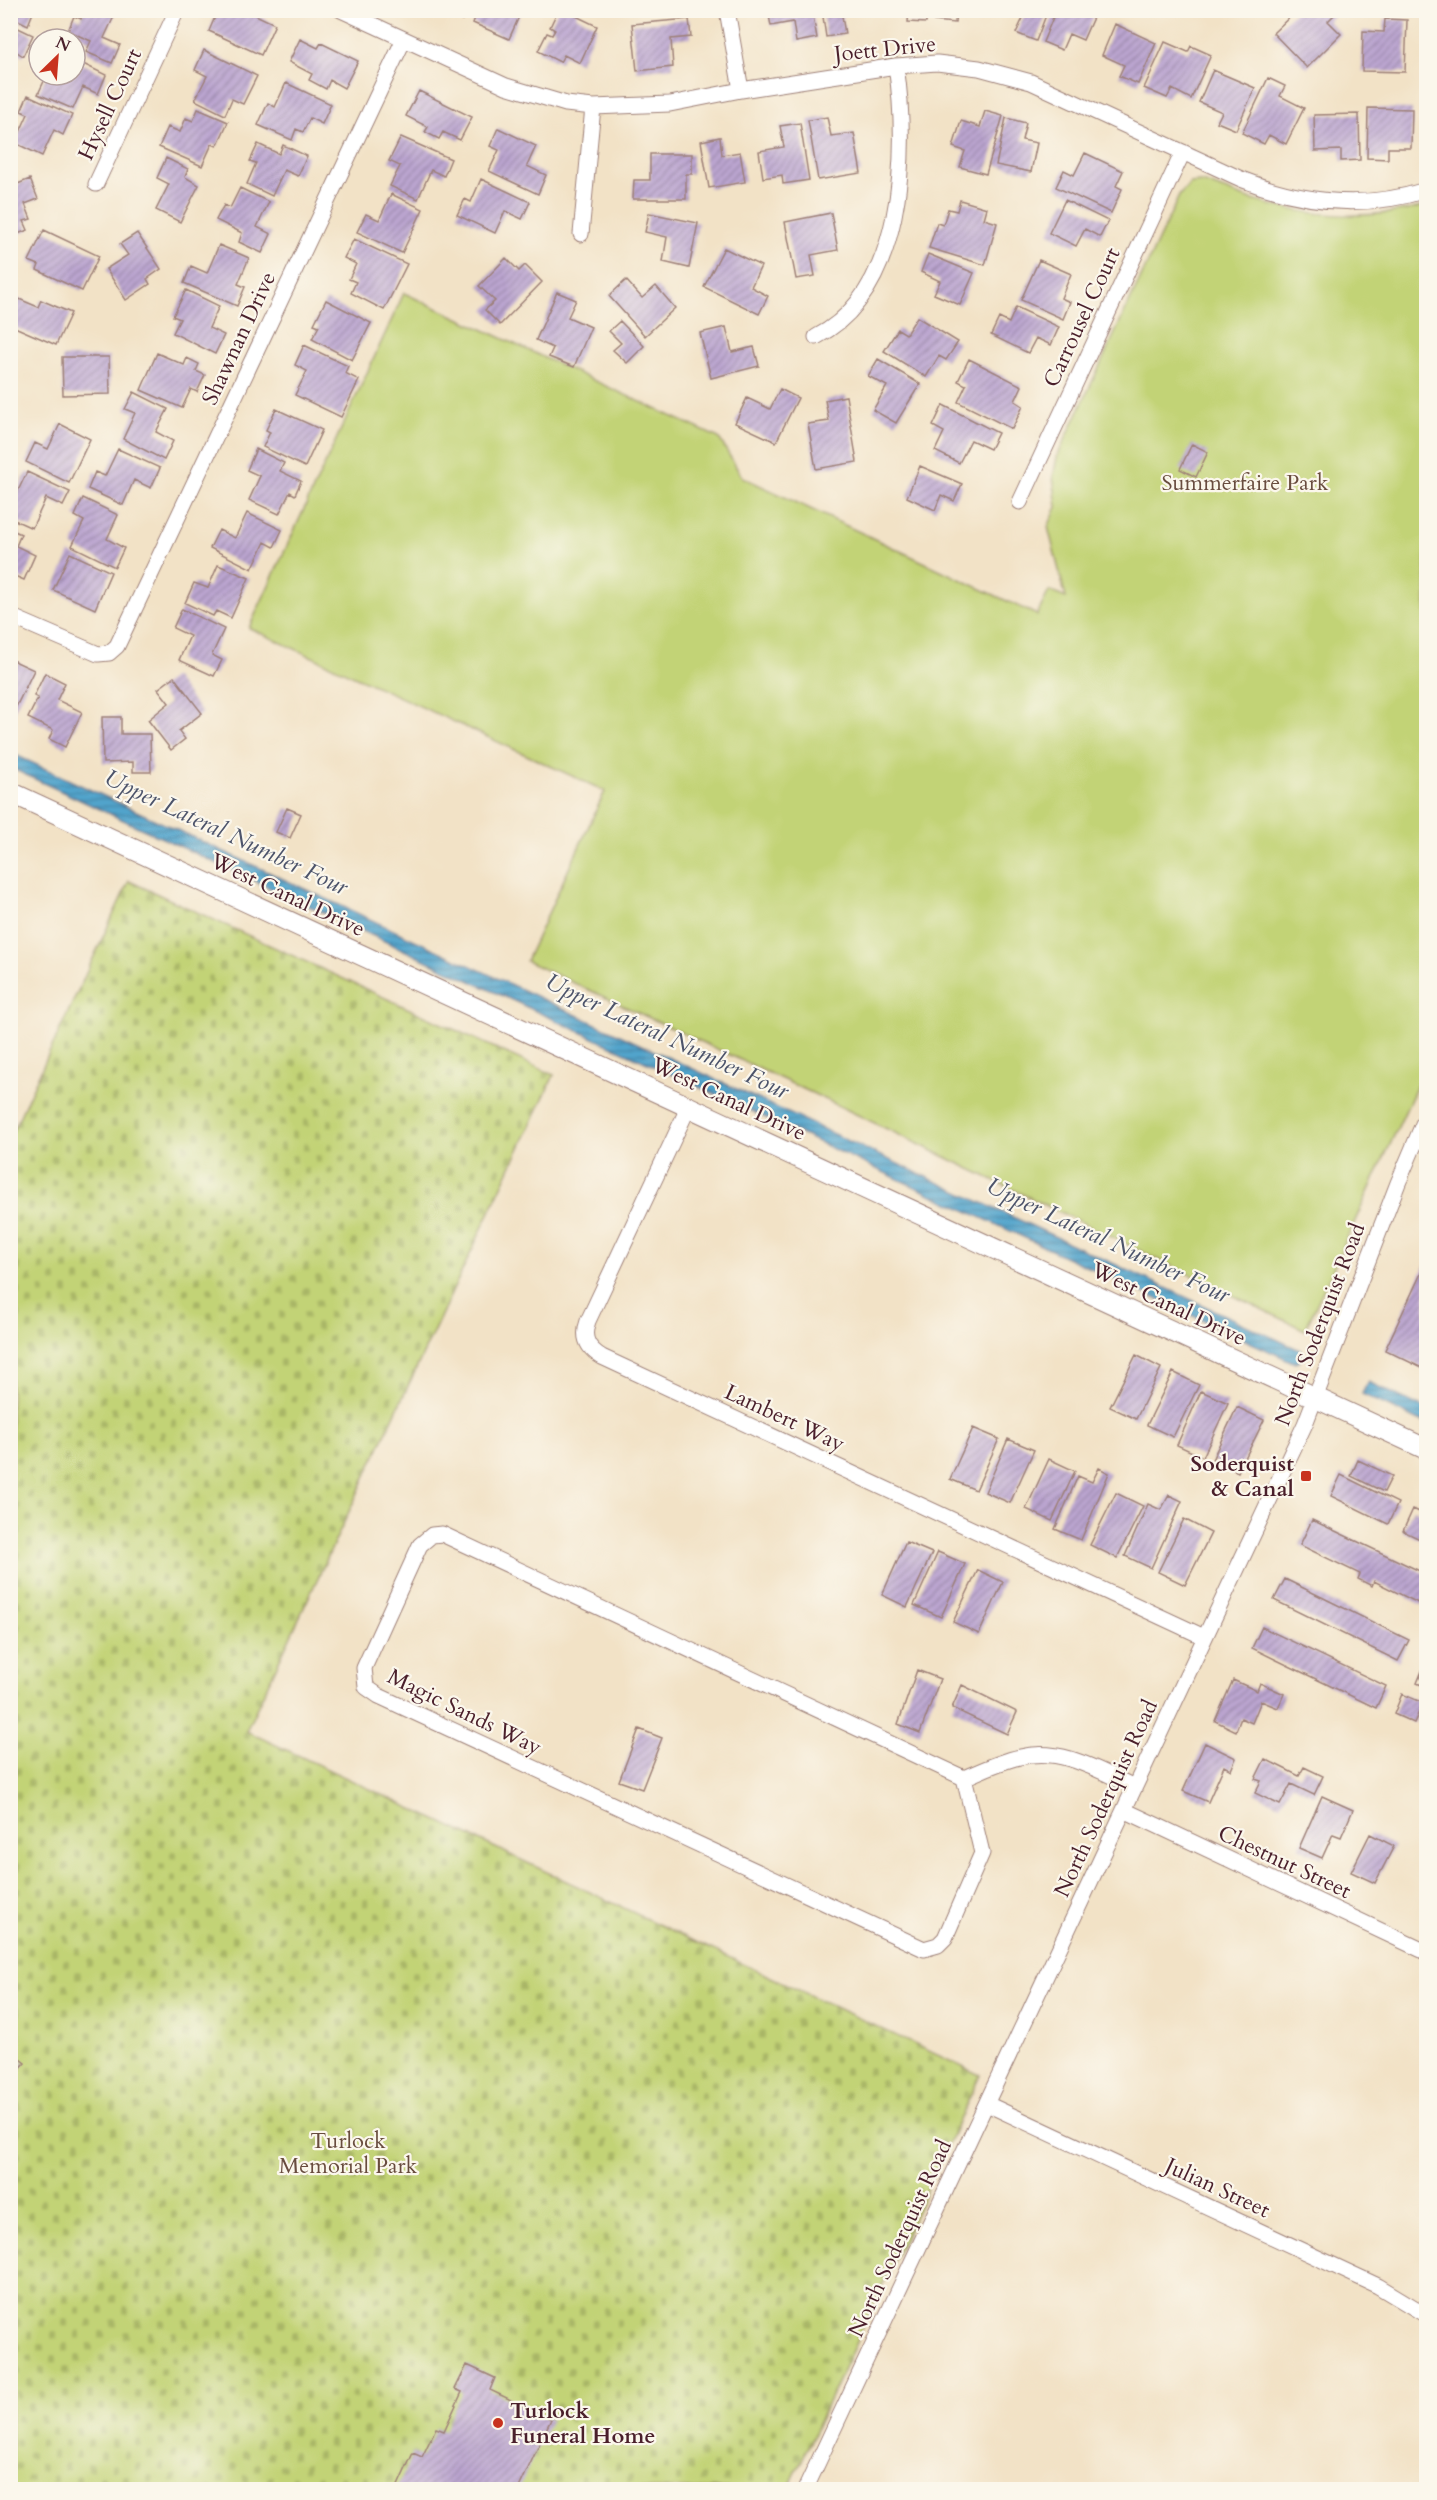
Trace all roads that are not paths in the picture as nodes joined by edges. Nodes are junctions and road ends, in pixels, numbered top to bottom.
1 (177, 10) edge
2 (341, 10) edge
3 (727, 10) edge
4 (404, 39) junction
5 (896, 66) junction
6 (741, 90) junction
7 (593, 107) junction
8 (1183, 152) junction
9 (96, 184) dead end
10 (1426, 190) edge
11 (581, 234) dead end
12 (816, 337) dead end
13 (1020, 502) dead end
14 (10, 616) edge
15 (10, 792) edge
16 (689, 1106) junction
17 (1426, 1117) edge
18 (1317, 1398) junction
19 (1426, 1449) edge
20 (1204, 1637) junction
21 (964, 1778) junction
22 (1134, 1787) junction
23 (1124, 1810) junction
24 (1426, 1952) edge
25 (987, 2104) junction
26 (1426, 2315) edge
27 (805, 2490) edge

1 - 9 street, Hysell Court
2 - 4 street, Joett Drive
3 - 6 street
4 - 7 street, Joett Drive
4 - 14 street, Shawnan Drive
5 - 6 street, Joett Drive
5 - 8 street, Joett Drive
5 - 12 street
6 - 7 street, Joett Drive
7 - 11 street
8 - 10 street, Joett Drive
8 - 13 street, Carrousel Court
15 - 16 street, West Canal Drive
16 - 18 street, West Canal Drive
16 - 20 street, Lambert Way
17 - 18 street, North Soderquist Road
18 - 19 street, West Canal Drive
18 - 20 street, North Soderquist Road
20 - 22 street, North Soderquist Road
21 - 21 street, Magic Sands Way
21 - 22 street
22 - 23 street, North Soderquist Road
23 - 24 street, Chestnut Street
23 - 25 street, North Soderquist Road
25 - 26 street, Julian Street
25 - 27 street, North Soderquist Road

